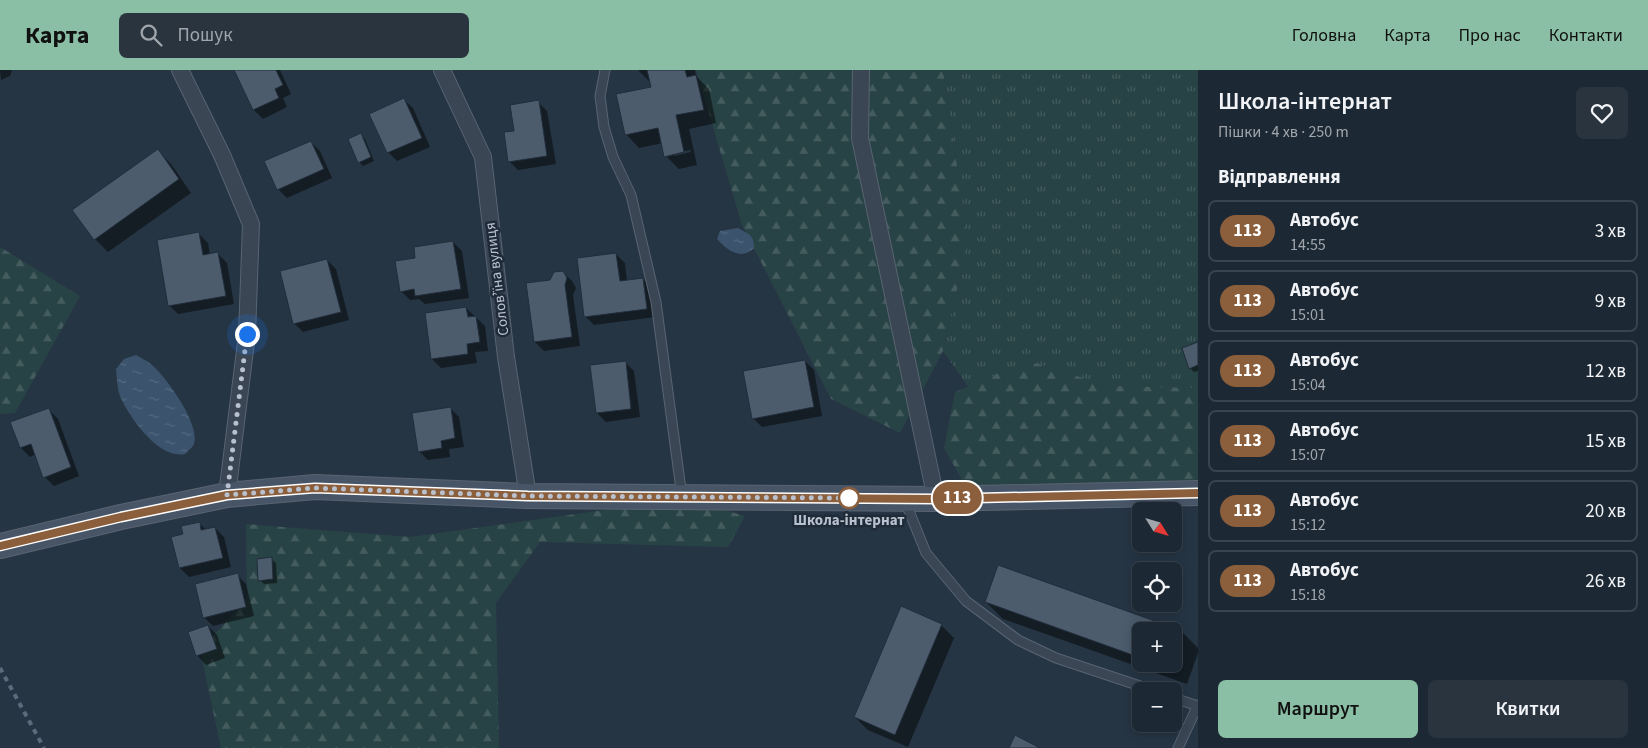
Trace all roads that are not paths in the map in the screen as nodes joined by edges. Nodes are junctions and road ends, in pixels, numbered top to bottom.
1 (180, 70) edge
2 (442, 70) edge
3 (605, 70) edge
4 (861, 70) edge
5 (1198, 493) edge
6 (227, 495) junction
7 (528, 496) junction
8 (682, 497) junction
9 (904, 498) junction
10 (936, 499) junction
11 (0, 546) edge
12 (1132, 683) edge
13 (1182, 700) edge
14 (1198, 705) edge
15 (1178, 748) edge

1 - 6 street
2 - 7 street, Соловʼїна вулиця
3 - 8 lane
4 - 10 street
5 - 10 main road
6 - 7 main road
6 - 11 main road
7 - 8 main road
8 - 9 main road
9 - 10 main road
9 - 12 lane
13 - 14 lane
14 - 15 lane

